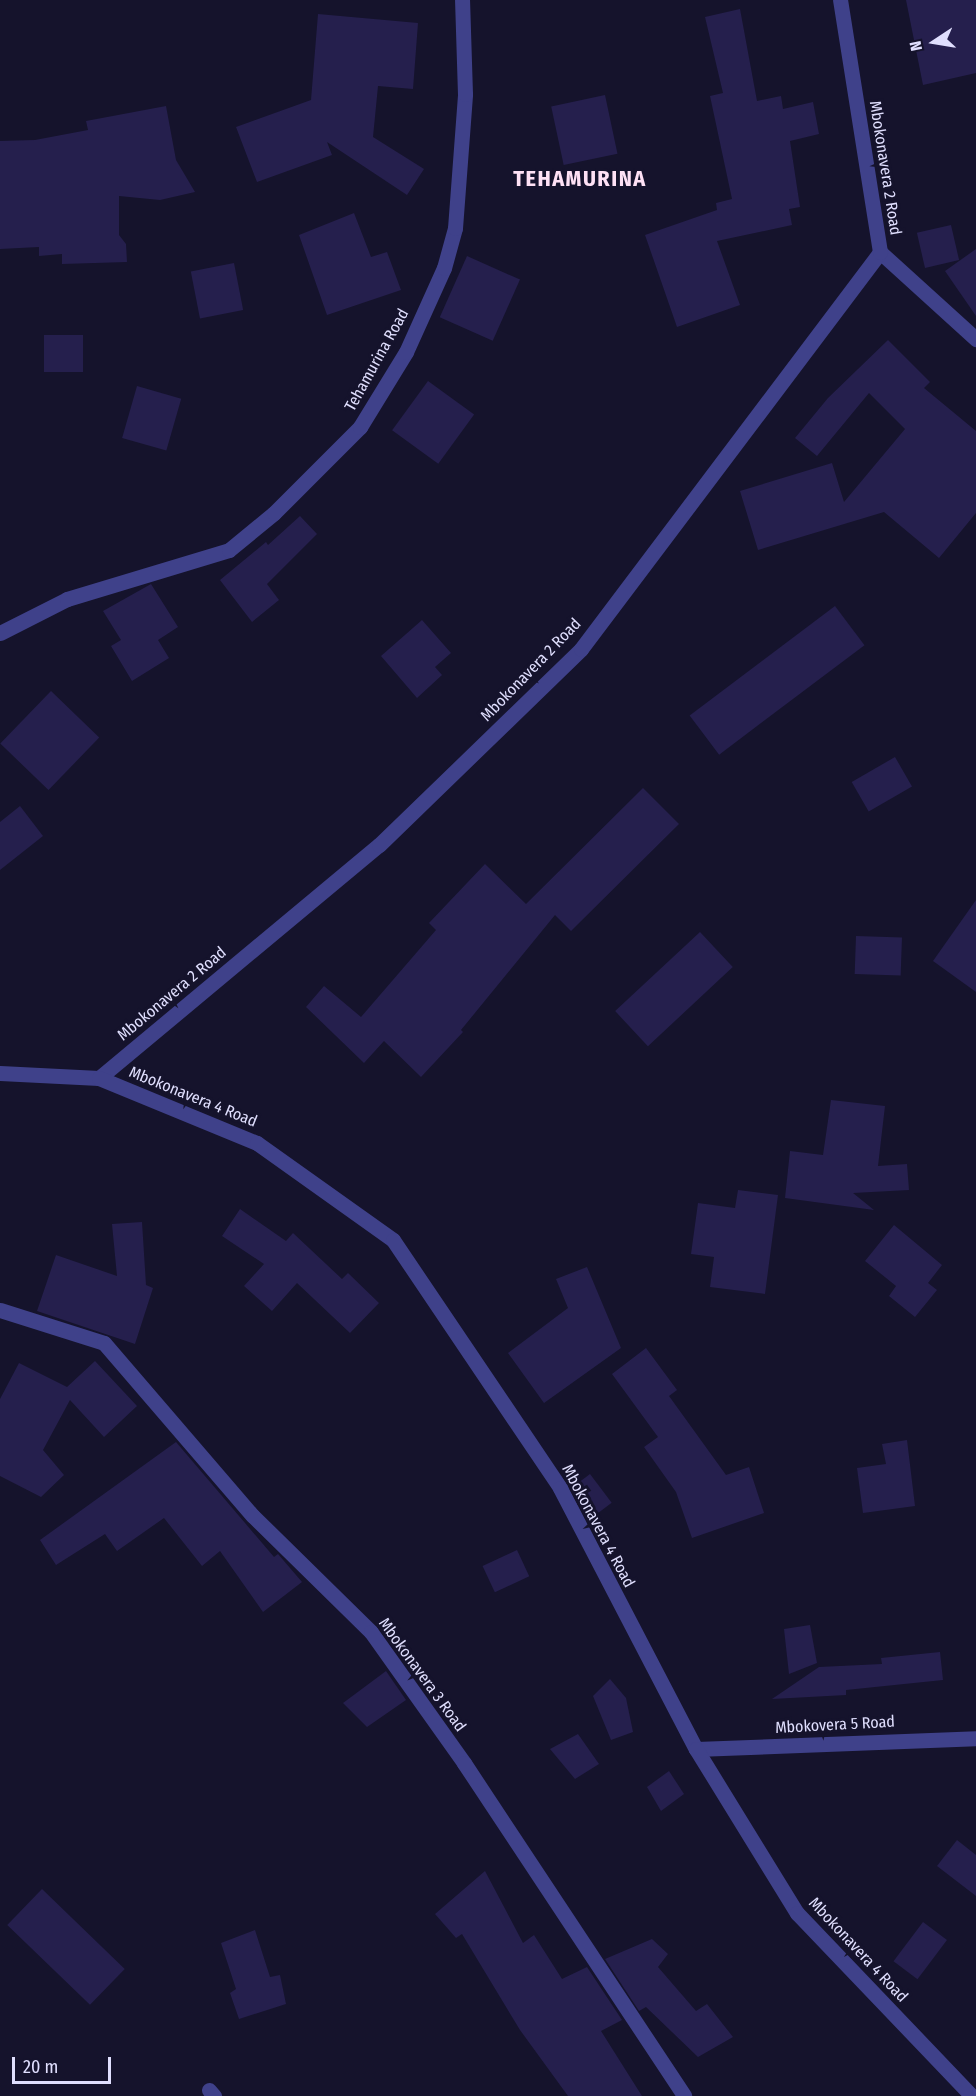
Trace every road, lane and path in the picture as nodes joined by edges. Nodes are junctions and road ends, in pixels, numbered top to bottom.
1 (462, 0) edge
2 (840, 0) edge
3 (880, 252) junction
4 (976, 339) edge
5 (0, 633) edge
6 (0, 1073) edge
7 (99, 1078) junction
8 (0, 1310) edge
9 (976, 1738) edge
10 (696, 1749) junction
11 (684, 2096) edge
12 (972, 2096) edge

1 - 5 street, Tehamurina Road
2 - 3 street, Mbokonavera 2 Road
3 - 4 street
3 - 7 street, Mbokonavera 2 Road
6 - 7 street
7 - 10 street, Mbokonavera 4 Road
8 - 11 street, Mbokonavera 3 Road
9 - 10 street, Mbokovera 5 Road
10 - 12 street, Mbokonavera 4 Road

